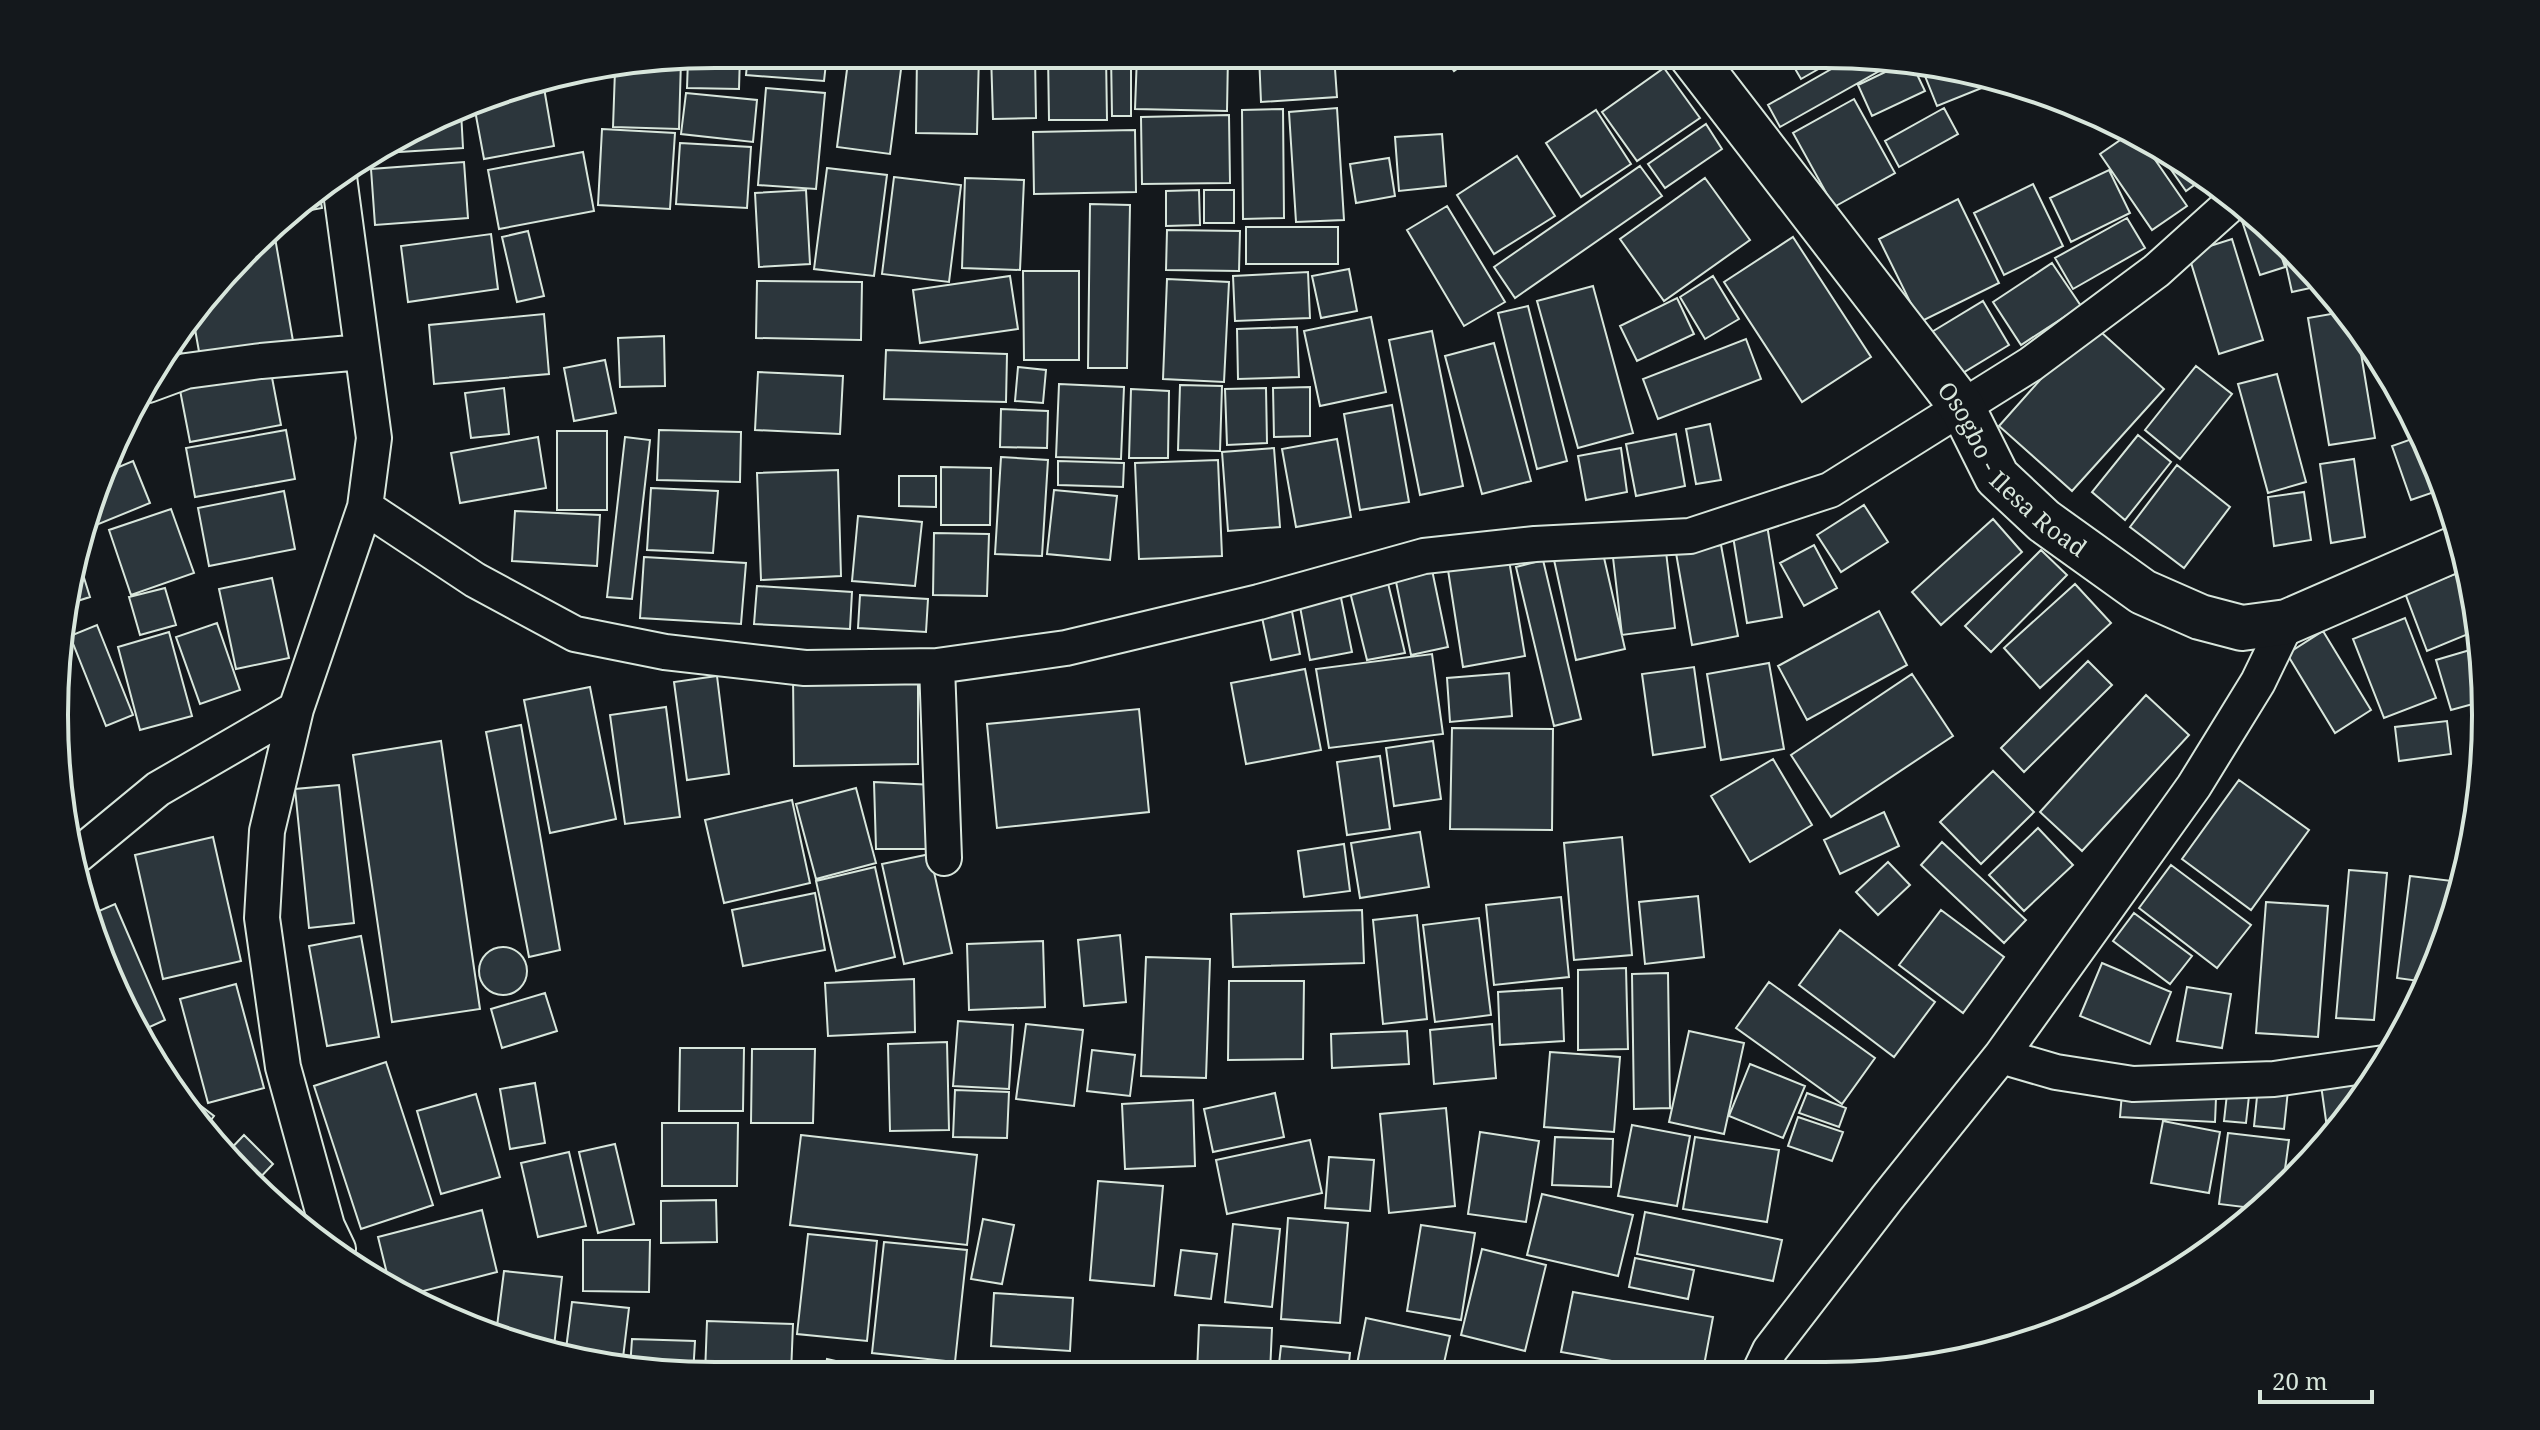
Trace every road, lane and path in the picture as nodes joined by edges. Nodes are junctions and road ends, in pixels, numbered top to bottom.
1 (1701, 68) edge
2 (340, 188) edge
3 (2226, 208) edge
4 (362, 352) junction
5 (162, 380) edge
6 (1962, 407) junction
7 (365, 507) junction
8 (2451, 551) edge
9 (2287, 622) junction
10 (937, 666) junction
11 (296, 709) junction
12 (83, 851) edge
13 (944, 858) dead end
14 (2001, 1056) junction
15 (2368, 1065) edge
16 (332, 1236) edge
17 (1764, 1362) edge

1 - 6 main road, Osogbo - Ilesa Road
2 - 4 street
3 - 6 street
4 - 5 street
4 - 7 street
6 - 9 main road, Osogbo - Ilesa Road
6 - 10 street
7 - 10 street
7 - 11 street
8 - 9 main road, Osogbo - Ilesa Road
9 - 14 street
10 - 13 street
11 - 12 street
11 - 16 street
14 - 15 street
14 - 17 street

